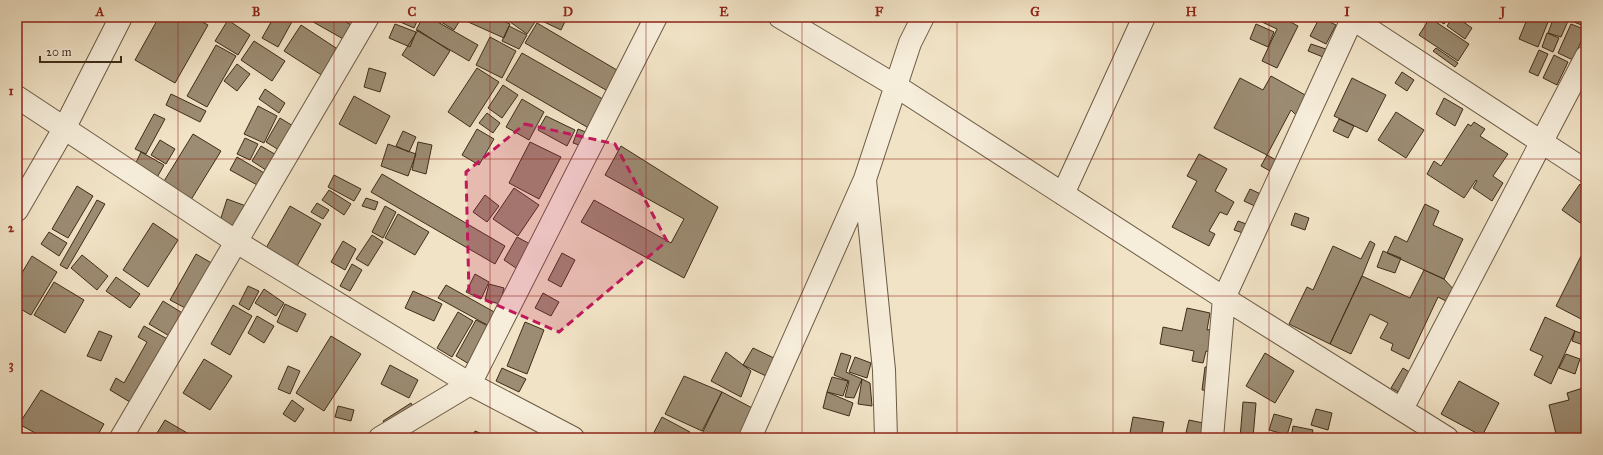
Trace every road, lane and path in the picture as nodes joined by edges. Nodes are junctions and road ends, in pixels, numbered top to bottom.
1 (121, 17) edge
2 (368, 17) edge
3 (656, 17) edge
4 (780, 17) edge
5 (910, 17) edge
6 (923, 17) edge
7 (1144, 17) edge
8 (1352, 17) edge
9 (910, 44) junction
10 (1586, 57) edge
11 (896, 86) junction
12 (17, 97) edge
13 (65, 127) junction
14 (1542, 143) junction
15 (1586, 171) edge
16 (865, 179) junction
17 (1063, 194) junction
18 (17, 210) edge
19 (235, 241) junction
20 (1224, 298) junction
21 (470, 384) junction
22 (1402, 409) junction
23 (567, 437) edge
24 (121, 438) edge
25 (380, 438) edge
26 (750, 438) edge
27 (886, 438) edge
28 (1212, 438) edge
29 (1447, 438) edge

1 - 13 street
2 - 19 street
3 - 21 street
4 - 11 street
5 - 9 street
6 - 9 street
7 - 17 street
8 - 14 street
8 - 20 street
9 - 11 street
10 - 14 street
11 - 16 street
11 - 17 street
12 - 13 street
13 - 18 street
13 - 19 street
14 - 15 street
14 - 22 street
16 - 26 street
16 - 27 street
17 - 20 street
19 - 21 street
19 - 24 street
20 - 22 street
20 - 28 street
21 - 23 street
21 - 25 street
22 - 29 street

